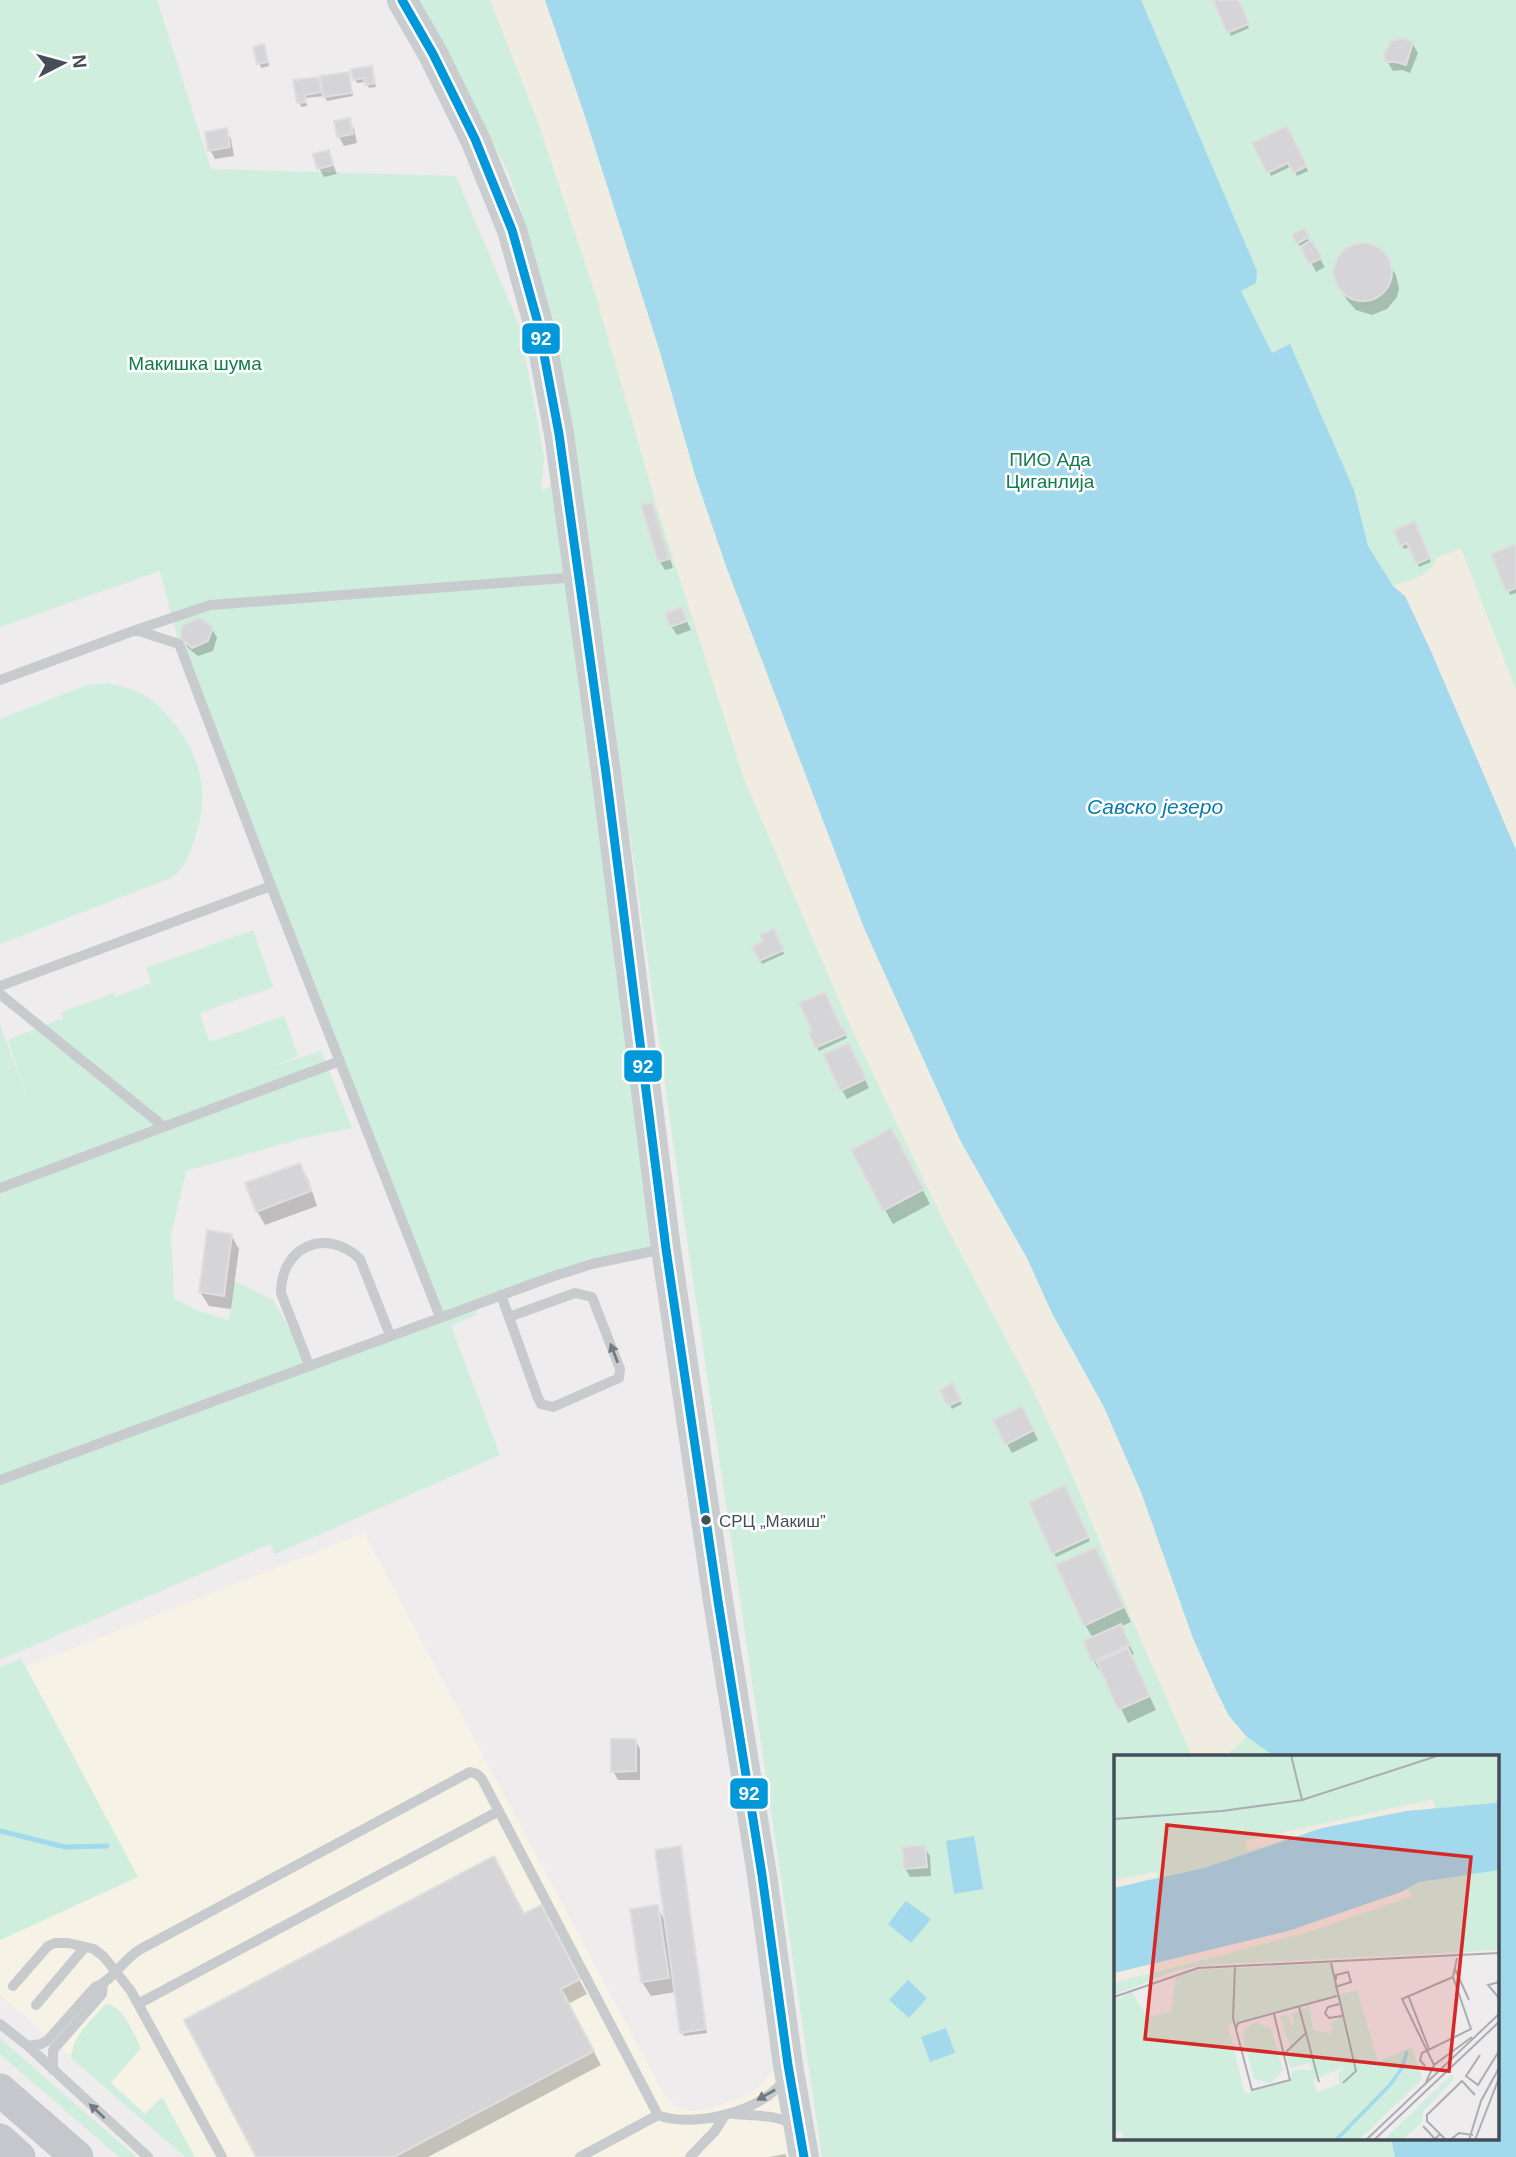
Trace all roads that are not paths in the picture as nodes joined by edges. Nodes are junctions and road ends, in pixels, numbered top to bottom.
1 (402, 0) edge
2 (580, 576) junction
3 (136, 630) junction
4 (0, 680) edge
5 (271, 886) junction
6 (0, 986) edge
7 (0, 994) edge
8 (340, 1060) junction
9 (163, 1126) junction
10 (0, 1188) edge
11 (666, 1249) junction
12 (501, 1295) junction
13 (440, 1317) junction
14 (509, 1317) junction
15 (390, 1335) junction
16 (309, 1365) junction
17 (0, 1480) edge
18 (499, 1811) junction
19 (85, 1947) junction
20 (115, 1971) junction
21 (103, 1984) junction
22 (13, 1986) dead end
23 (138, 2004) junction
24 (36, 2005) dead end
25 (0, 2024) edge
26 (28, 2046) junction
27 (788, 2065) junction
28 (53, 2070) junction
29 (0, 2090) edge
30 (658, 2115) junction
31 (728, 2115) junction
32 (0, 2140) edge
33 (801, 2143) edge
34 (19, 2157) edge
35 (77, 2157) edge
36 (148, 2157) edge
37 (222, 2157) edge
38 (580, 2157) edge
39 (690, 2157) edge

1 - 2 street
2 - 3 lane
2 - 11 street
3 - 4 lane
3 - 5 lane
5 - 6 lane
5 - 8 lane
7 - 9 lane
8 - 9 lane
8 - 13 lane
9 - 10 lane
11 - 12 lane
11 - 27 street
12 - 13 lane
12 - 14 lane
13 - 15 lane
14 -> 14 lane
15 - 16 lane
15 - 16 lane
16 - 17 lane
18 - 20 lane
18 - 23 lane
18 - 30 lane
19 - 20 lane
19 - 22 lane
19 - 24 lane
20 - 21 lane
20 - 23 lane
21 - 26 lane
21 - 28 lane
23 - 37 lane
25 - 26 lane
26 - 28 lane
27 -> 31 lane
27 - 33 street
36 -> 28 lane
29 - 35 main road
30 - 31 lane
30 - 38 lane
31 - 33 lane
31 - 39 lane
32 - 34 main road

